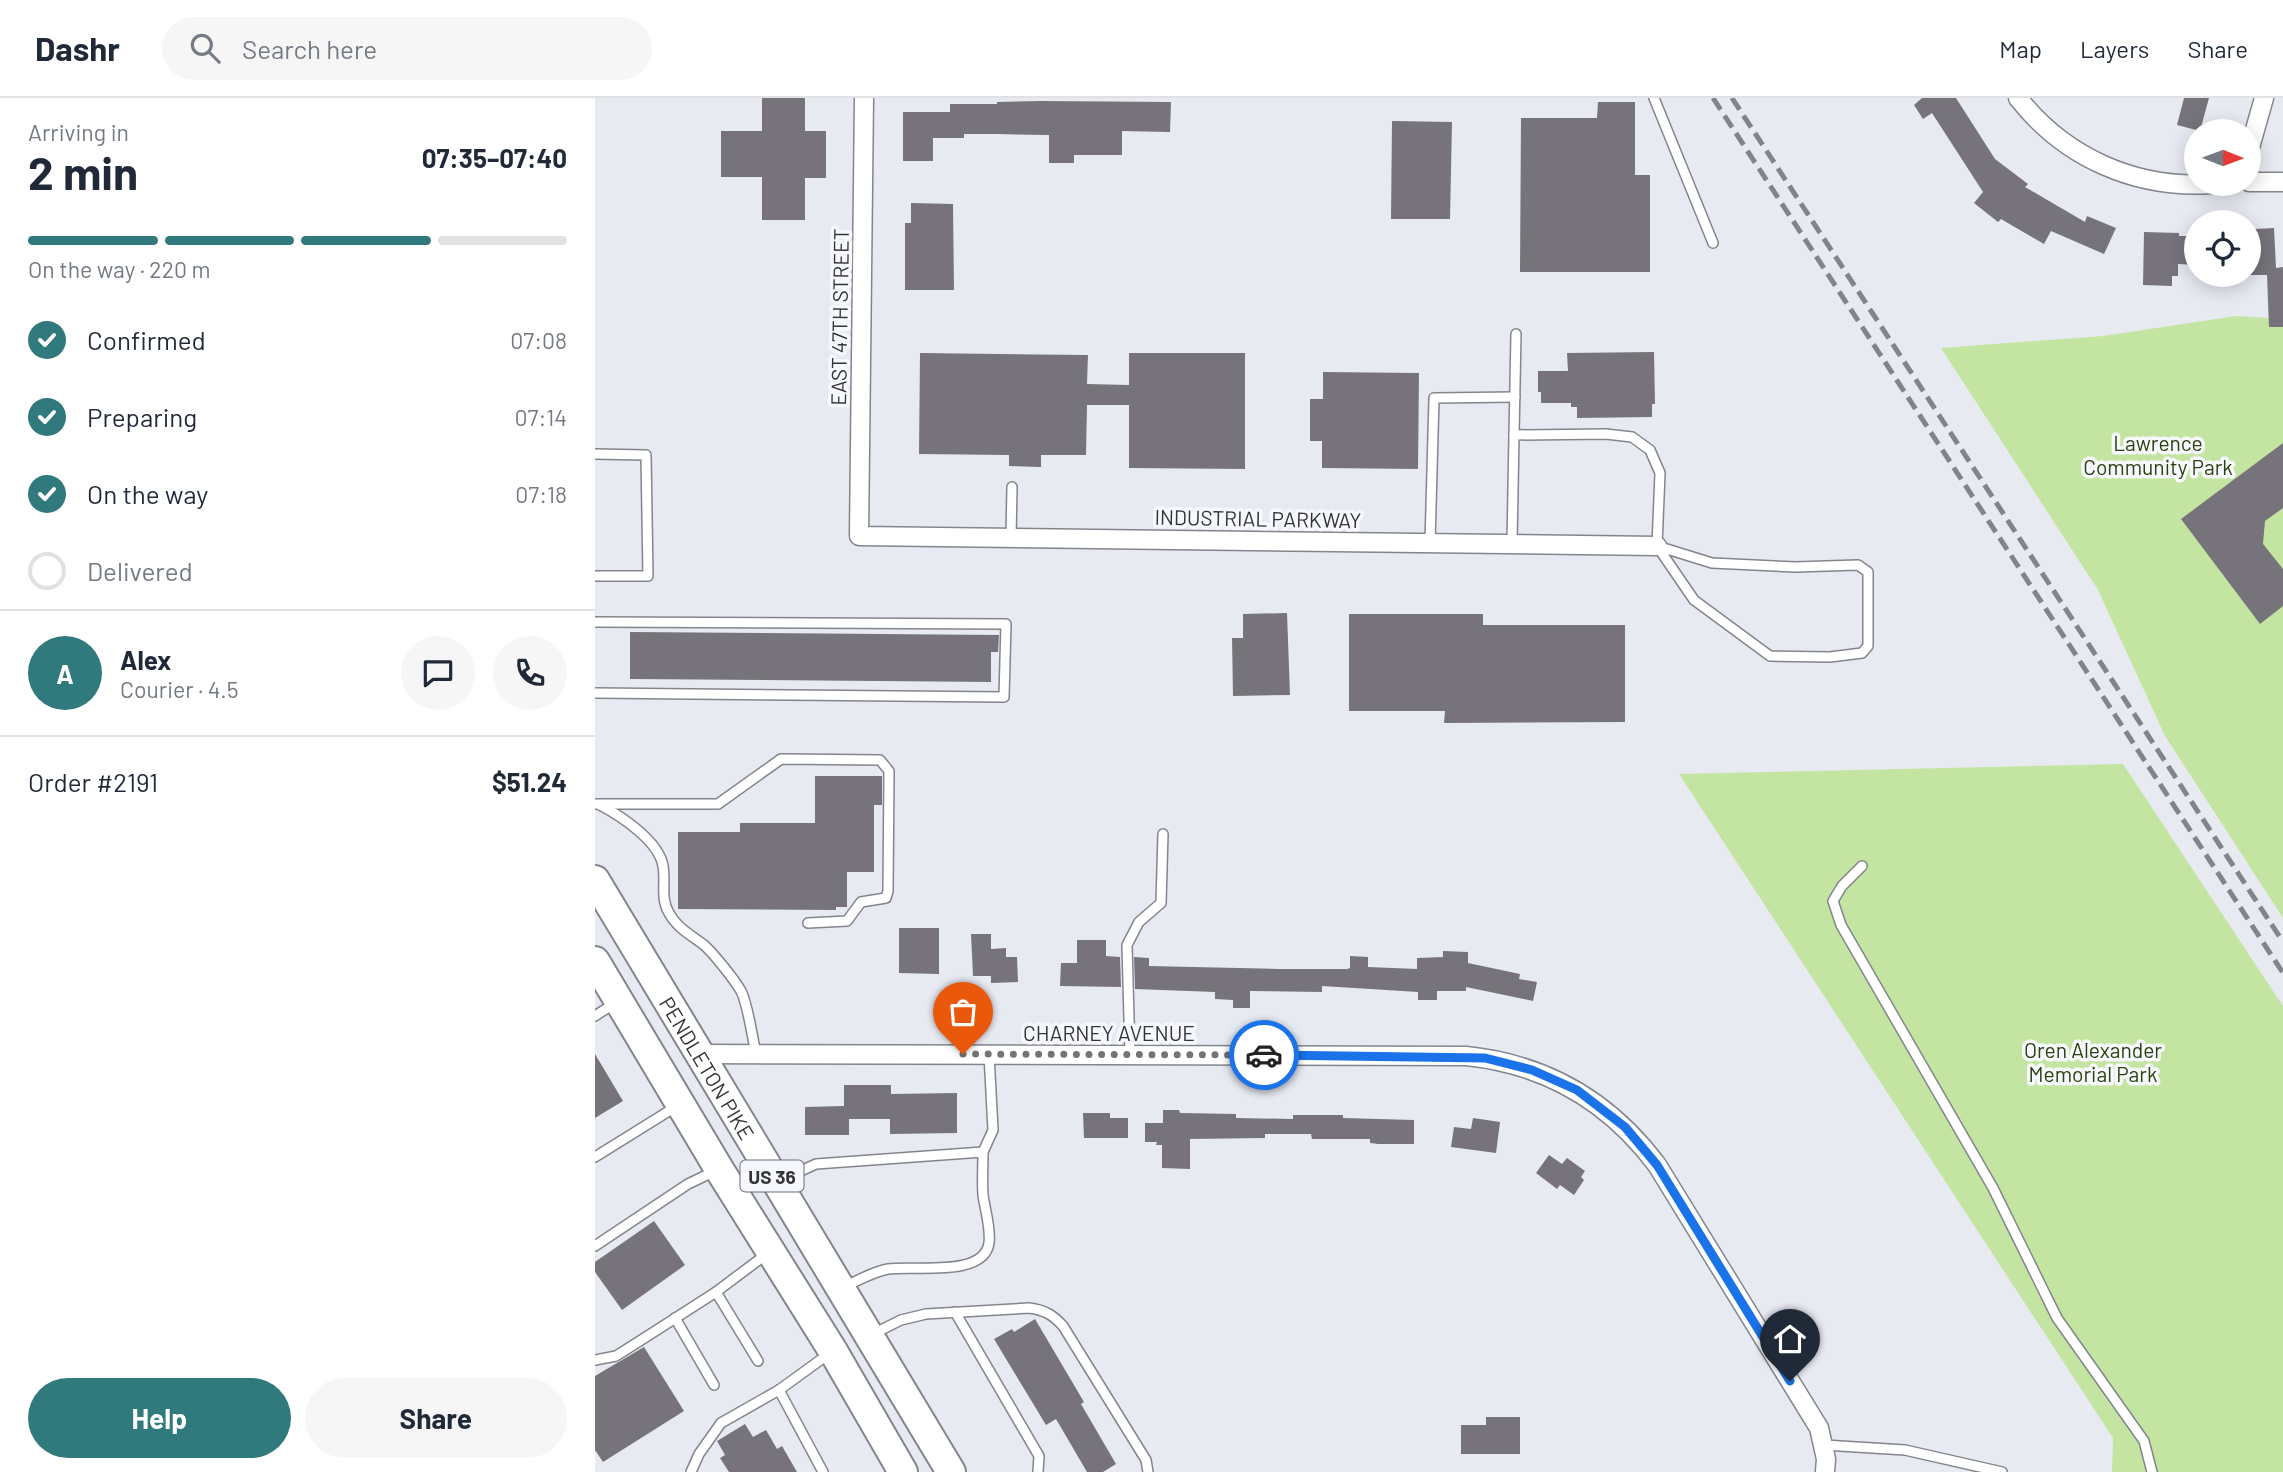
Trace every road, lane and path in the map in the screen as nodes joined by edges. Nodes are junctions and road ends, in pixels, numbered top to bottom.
1 (864, 98) edge
2 (1654, 98) edge
3 (2018, 98) edge
4 (2264, 98) edge
5 (2258, 119) edge
6 (2261, 182) edge
7 (2283, 182) edge
8 (2184, 183) edge
9 (1713, 243) dead end
10 (1516, 334) dead end
11 (1515, 397) junction
12 (1514, 435) junction
13 (595, 454) edge
14 (1012, 487) dead end
15 (859, 537) joint
16 (1011, 538) junction
17 (1430, 543) junction
18 (1512, 544) junction
19 (1657, 545) junction
20 (595, 576) edge
21 (595, 622) edge
22 (595, 692) edge
23 (596, 804) edge
24 (1163, 834) dead end
25 (1862, 866) dead end
26 (595, 880) edge
27 (808, 923) dead end
28 (595, 961) edge
29 (619, 1000) junction
30 (595, 1016) edge
31 (756, 1053) junction
32 (699, 1054) junction
33 (989, 1054) junction
34 (1131, 1055) junction
35 (682, 1103) junction
36 (983, 1152) junction
37 (595, 1157) edge
38 (719, 1169) junction
39 (776, 1183) junction
40 (595, 1246) edge
41 (770, 1251) junction
42 (840, 1289) junction
43 (716, 1292) junction
44 (955, 1312) junction
45 (675, 1318) junction
46 (868, 1337) junction
47 (833, 1351) junction
48 (595, 1360) edge
49 (758, 1361) dead end
50 (713, 1385) dead end
51 (779, 1390) junction
52 (1824, 1445) junction
53 (691, 1472) edge
54 (823, 1472) edge
55 (903, 1472) edge
56 (951, 1472) edge
57 (1038, 1472) edge
58 (1148, 1472) edge
59 (1825, 1472) edge
60 (2002, 1472) edge
61 (2152, 1472) edge

1 - 15 street, EAST 47TH STREET
2 - 9 lane
3 - 8 street
4 - 5 street
6 - 7 street
10 - 11 lane
11 - 12 lane
11 - 17 lane
12 - 18 lane
12 - 19 lane
13 - 20 lane
14 - 16 lane
15 - 16 street, INDUSTRIAL PARKWAY
16 - 17 street, INDUSTRIAL PARKWAY
17 - 18 street, INDUSTRIAL PARKWAY
18 - 19 street, INDUSTRIAL PARKWAY
19 - 19 lane
21 - 22 lane
23 - 27 lane
23 - 31 lane
24 - 34 lane
25 - 61 lane
26 - 32 main road, PENDLETON PIKE / US 36
28 - 29 main road, PENDLETON PIKE / US 36
29 - 30 lane
29 - 35 main road, PENDLETON PIKE / US 36
31 - 32 street, CHARNEY AVENUE
31 - 33 street, CHARNEY AVENUE
32 - 39 main road, PENDLETON PIKE / US 36
33 - 34 street, CHARNEY AVENUE
33 - 36 lane
34 - 52 street, CHARNEY AVENUE
35 - 37 lane
35 - 38 main road, PENDLETON PIKE / US 36
36 - 39 lane
36 - 42 lane
38 - 40 lane
38 - 41 main road, PENDLETON PIKE / US 36
39 - 42 main road, PENDLETON PIKE / US 36
41 - 43 lane
41 - 47 main road, PENDLETON PIKE / US 36
42 - 46 main road, PENDLETON PIKE / US 36
43 - 45 lane
43 - 49 lane
44 - 46 lane
44 - 57 lane
44 - 58 lane
45 - 48 lane
45 - 50 lane
46 - 56 main road, PENDLETON PIKE / US 36
47 - 51 lane
47 - 55 main road, PENDLETON PIKE / US 36
51 - 53 lane
51 - 54 lane
52 - 59 street
52 - 60 lane

